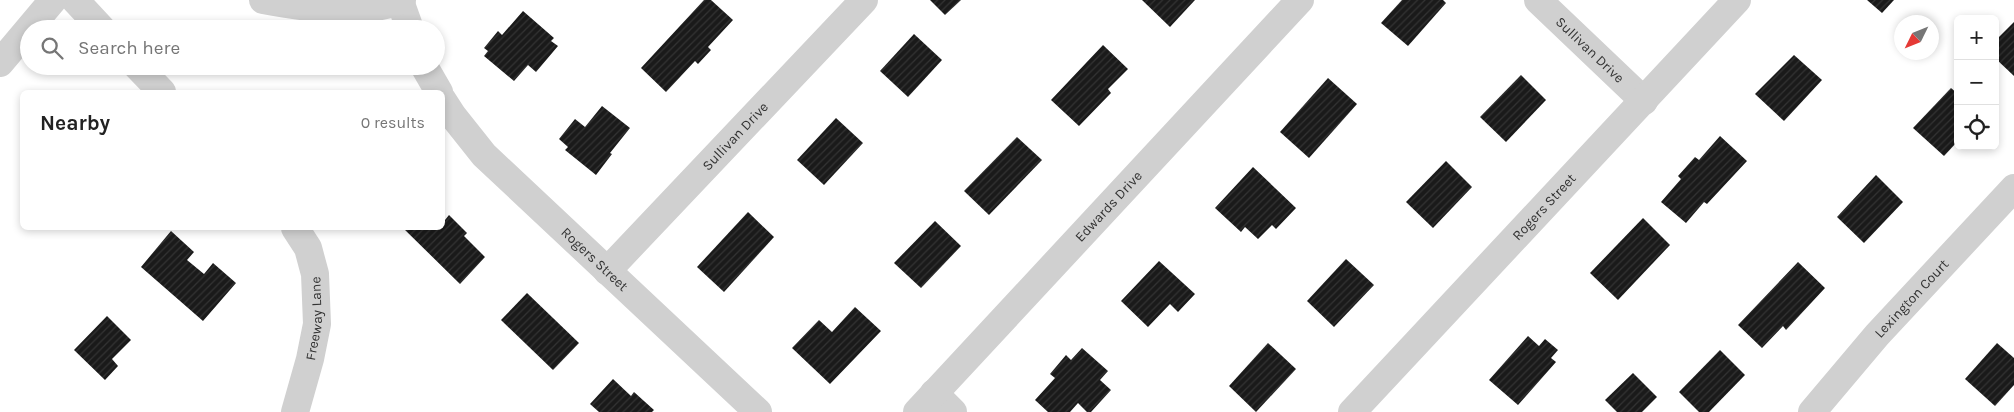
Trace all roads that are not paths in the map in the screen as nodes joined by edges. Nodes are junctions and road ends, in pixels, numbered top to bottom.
1 (53, 0) edge
2 (76, 0) edge
3 (263, 0) edge
4 (864, 0) edge
5 (1300, 0) edge
6 (1538, 0) edge
7 (1737, 0) edge
8 (401, 1) edge
9 (36, 20) edge
10 (94, 20) edge
11 (407, 20) edge
12 (20, 39) edge
13 (0, 63) edge
14 (146, 75) edge
15 (429, 75) edge
16 (160, 90) edge
17 (438, 90) edge
18 (1644, 101) junction
19 (445, 104) edge
20 (2014, 188) edge
21 (296, 230) edge
22 (607, 271) junction
23 (926, 402) edge
24 (295, 412) edge
25 (758, 412) edge
26 (953, 412) edge
27 (1352, 412) edge
28 (1812, 412) edge

1 - 9 street
2 - 10 street
3 - 8 street
4 - 22 street, Sullivan Drive
5 - 23 street, Edwards Drive
6 - 18 street, Sullivan Drive
7 - 18 street, Rogers Street
8 - 11 street
12 - 13 street
14 - 16 street
15 - 17 street
18 - 27 street, Rogers Street
19 - 22 street, Rogers Street
20 - 28 street, Lexington Court
21 - 24 street, Freeway Lane
22 - 25 street, Rogers Street
23 - 26 street

